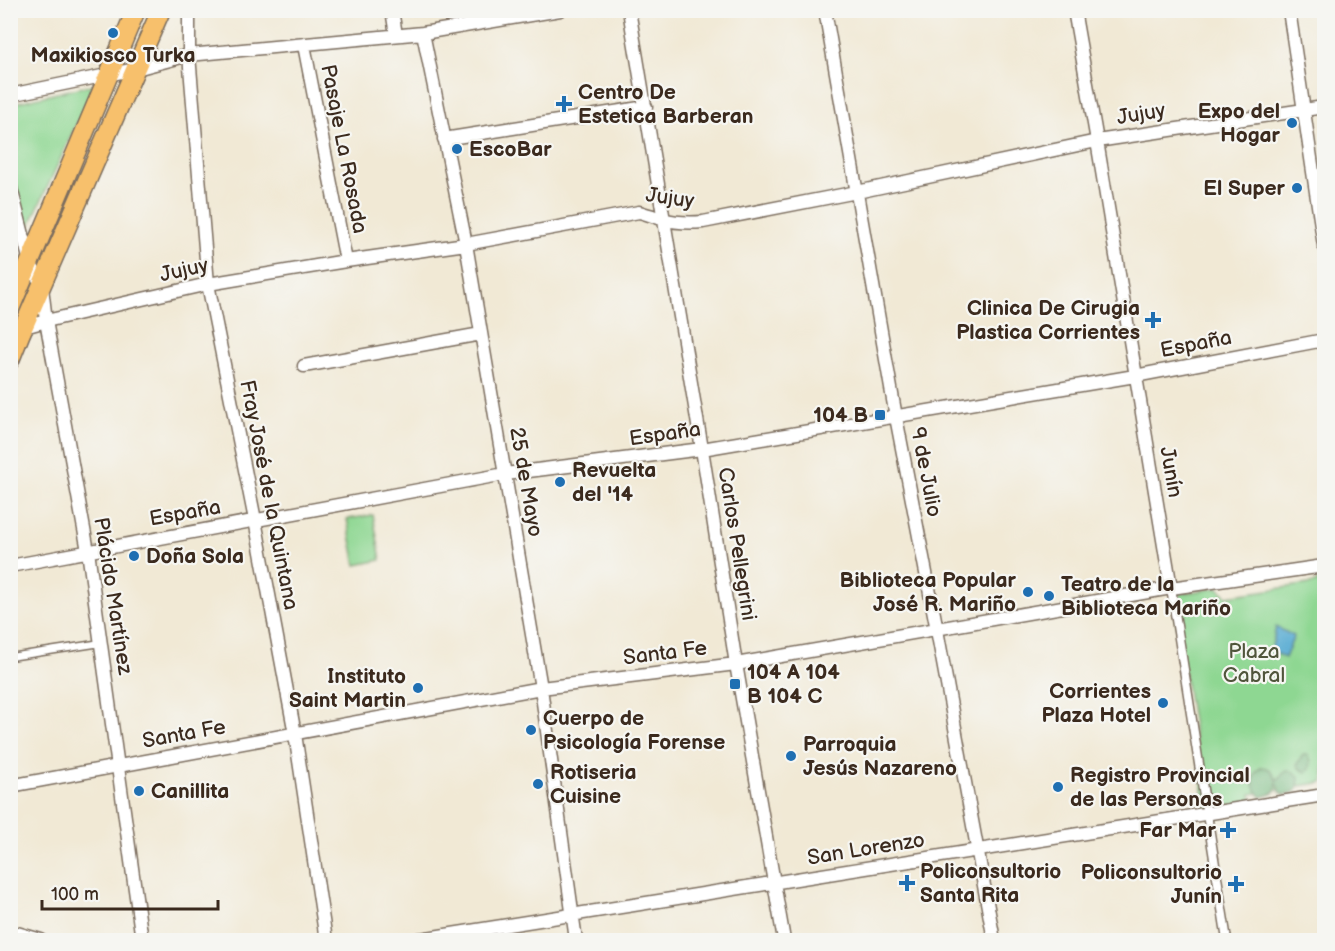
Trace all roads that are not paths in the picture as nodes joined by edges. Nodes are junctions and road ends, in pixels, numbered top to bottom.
1 (136, 10) edge
2 (161, 10) edge
3 (189, 10) edge
4 (392, 10) edge
5 (560, 10) edge
6 (629, 10) edge
7 (825, 10) edge
8 (1074, 10) edge
9 (1289, 10) edge
10 (423, 33) junction
11 (396, 35) junction
12 (304, 45) junction
13 (189, 55) junction
14 (136, 69) junction
15 (112, 74) junction
16 (10, 95) edge
17 (1324, 106) edge
18 (646, 107) junction
19 (1303, 110) junction
20 (444, 139) junction
21 (1097, 141) junction
22 (10, 184) edge
23 (857, 192) junction
24 (664, 220) junction
25 (466, 244) junction
26 (1324, 246) edge
27 (346, 261) junction
28 (30, 262) junction
29 (208, 284) junction
30 (42, 287) junction
31 (10, 309) edge
32 (46, 321) junction
33 (17, 329) edge
34 (481, 334) junction
35 (1324, 340) edge
36 (10, 360) edge
37 (304, 366) dead end
38 (1135, 376) junction
39 (896, 417) junction
40 (702, 449) junction
41 (505, 474) junction
42 (255, 520) junction
43 (88, 550) junction
44 (10, 566) edge
45 (1324, 566) edge
46 (1171, 588) junction
47 (937, 630) junction
48 (101, 643) junction
49 (10, 657) edge
50 (736, 664) junction
51 (541, 688) junction
52 (295, 734) junction
53 (118, 766) junction
54 (10, 786) edge
55 (1324, 795) edge
56 (1207, 814) junction
57 (977, 851) junction
58 (775, 883) junction
59 (572, 915) junction
60 (10, 931) edge
61 (442, 938) edge
62 (41, 940) edge
63 (142, 940) edge
64 (326, 940) edge
65 (414, 940) edge
66 (576, 940) edge
67 (784, 940) edge
68 (994, 940) edge
69 (1227, 940) edge

1 - 15 main road
2 - 14 main road
3 - 13 street, Fray José de la Quintana
4 - 11 street
5 - 10 street
6 - 18 street, Carlos Pellegrini
7 - 23 street, 9 de Julio
8 - 21 street, Junín
9 - 19 street
10 - 11 street
10 - 20 street, 25 de Mayo
11 - 12 street
12 - 13 street
12 - 27 street, Pasaje La Rosada
13 - 14 street
13 - 29 street, Fray José de la Quintana
14 - 15 street
14 - 30 main road
15 - 16 street
15 - 28 main road
17 - 19 street, Jujuy
18 - 20 street
18 - 24 street, Carlos Pellegrini
19 - 21 street, Jujuy
19 - 26 street
20 - 25 street, 25 de Mayo
21 - 23 street, Jujuy
21 - 38 street, Junín
22 - 28 street, Plácido Martínez
23 - 24 street, Jujuy
23 - 39 street, 9 de Julio
24 - 25 street, Jujuy
24 - 40 street, Carlos Pellegrini
25 - 27 street, Jujuy
25 - 34 street, 25 de Mayo
27 - 29 street, Jujuy
28 - 30 street, Plácido Martínez
28 - 31 main road
29 - 32 street, Jujuy
29 - 42 street, Fray José de la Quintana
30 - 32 street, Plácido Martínez
30 - 33 main road
32 - 33 street, Jujuy
32 - 43 street, Plácido Martínez
33 - 36 main road
34 - 37 street
34 - 41 street, 25 de Mayo
35 - 38 street, España
38 - 39 street, España
38 - 46 street, Junín
39 - 40 street, España
39 - 47 street, 9 de Julio
40 - 41 street, España
40 - 50 street, Carlos Pellegrini
41 - 42 street, España
41 - 51 street, 25 de Mayo
42 - 43 street, España
42 - 52 street, Fray José de la Quintana
43 - 44 street, España
43 - 48 street, Plácido Martínez
45 - 46 street, Santa Fe
46 - 47 street, Santa Fe
46 - 56 street, Junín
47 - 50 street, Santa Fe
47 - 57 street, 9 de Julio
48 - 49 lane
48 - 53 street, Plácido Martínez
50 - 51 street, Santa Fe
50 - 58 street, Carlos Pellegrini
51 - 52 street, Santa Fe
51 - 59 street, 25 de Mayo
52 - 53 street, Santa Fe
52 - 64 street, Fray José de la Quintana
53 - 54 street, Santa Fe
53 - 63 street, Plácido Martínez
55 - 56 street, San Lorenzo
56 - 57 street, San Lorenzo
56 - 69 street, Junín
57 - 58 street, San Lorenzo
57 - 68 street, 9 de Julio
58 - 59 street, San Lorenzo
58 - 67 street, Carlos Pellegrini
59 - 61 street, San Lorenzo
59 - 66 street, 25 de Mayo
60 - 62 street
61 - 65 street, San Lorenzo

